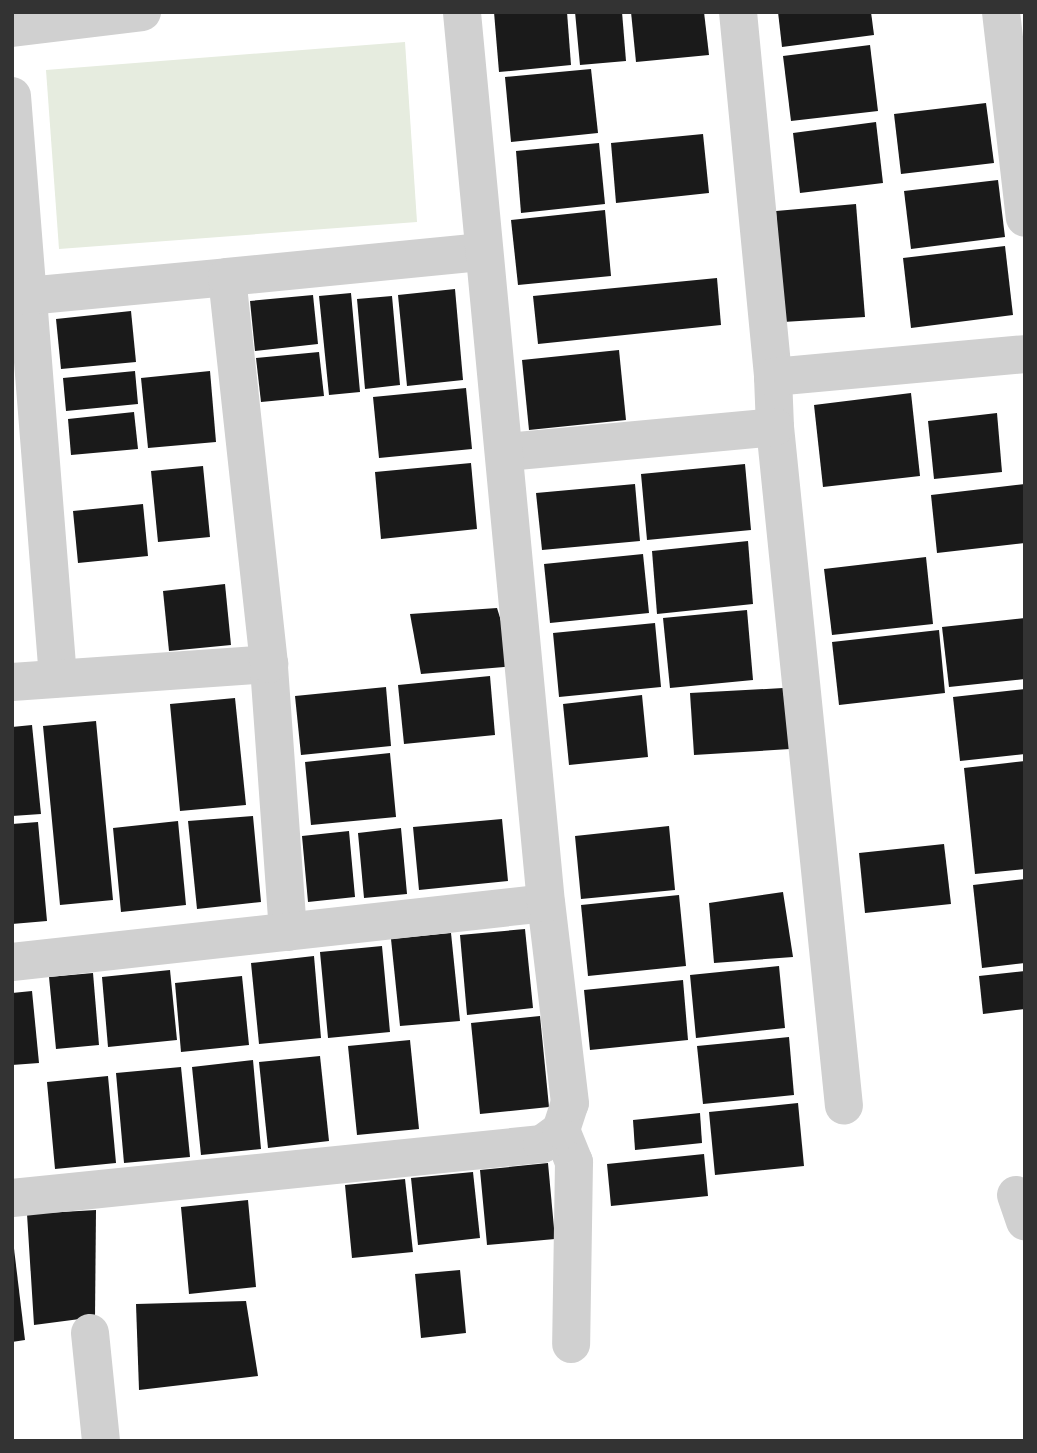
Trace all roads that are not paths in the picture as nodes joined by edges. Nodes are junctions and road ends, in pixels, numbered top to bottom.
1 (142, 12) edge
2 (462, 12) edge
3 (738, 12) edge
4 (1001, 12) edge
5 (12, 28) edge
6 (12, 96) edge
7 (1025, 218) edge
8 (483, 252) junction
9 (227, 277) junction
10 (27, 296) junction
11 (1025, 354) edge
12 (774, 377) junction
13 (775, 427) junction
14 (506, 452) junction
15 (269, 664) junction
16 (58, 678) junction
17 (12, 682) edge
18 (546, 903) junction
19 (288, 932) junction
20 (12, 962) edge
21 (844, 1106) dead end
22 (561, 1130) junction
23 (12, 1198) edge
24 (90, 1334) dead end
25 (571, 1344) dead end
26 (101, 1441) edge

1 - 5 street
2 - 8 street
3 - 12 street
4 - 7 street
6 - 10 street
8 - 9 street
8 - 14 street
9 - 10 street
9 - 15 street
10 - 16 street
11 - 12 street
12 - 13 street
13 - 14 street
13 - 21 street
14 - 18 street
15 - 16 street
15 - 19 street
16 - 17 street
18 - 19 street
18 - 22 street
19 - 20 street
22 - 23 street
22 - 25 street
24 - 26 street

